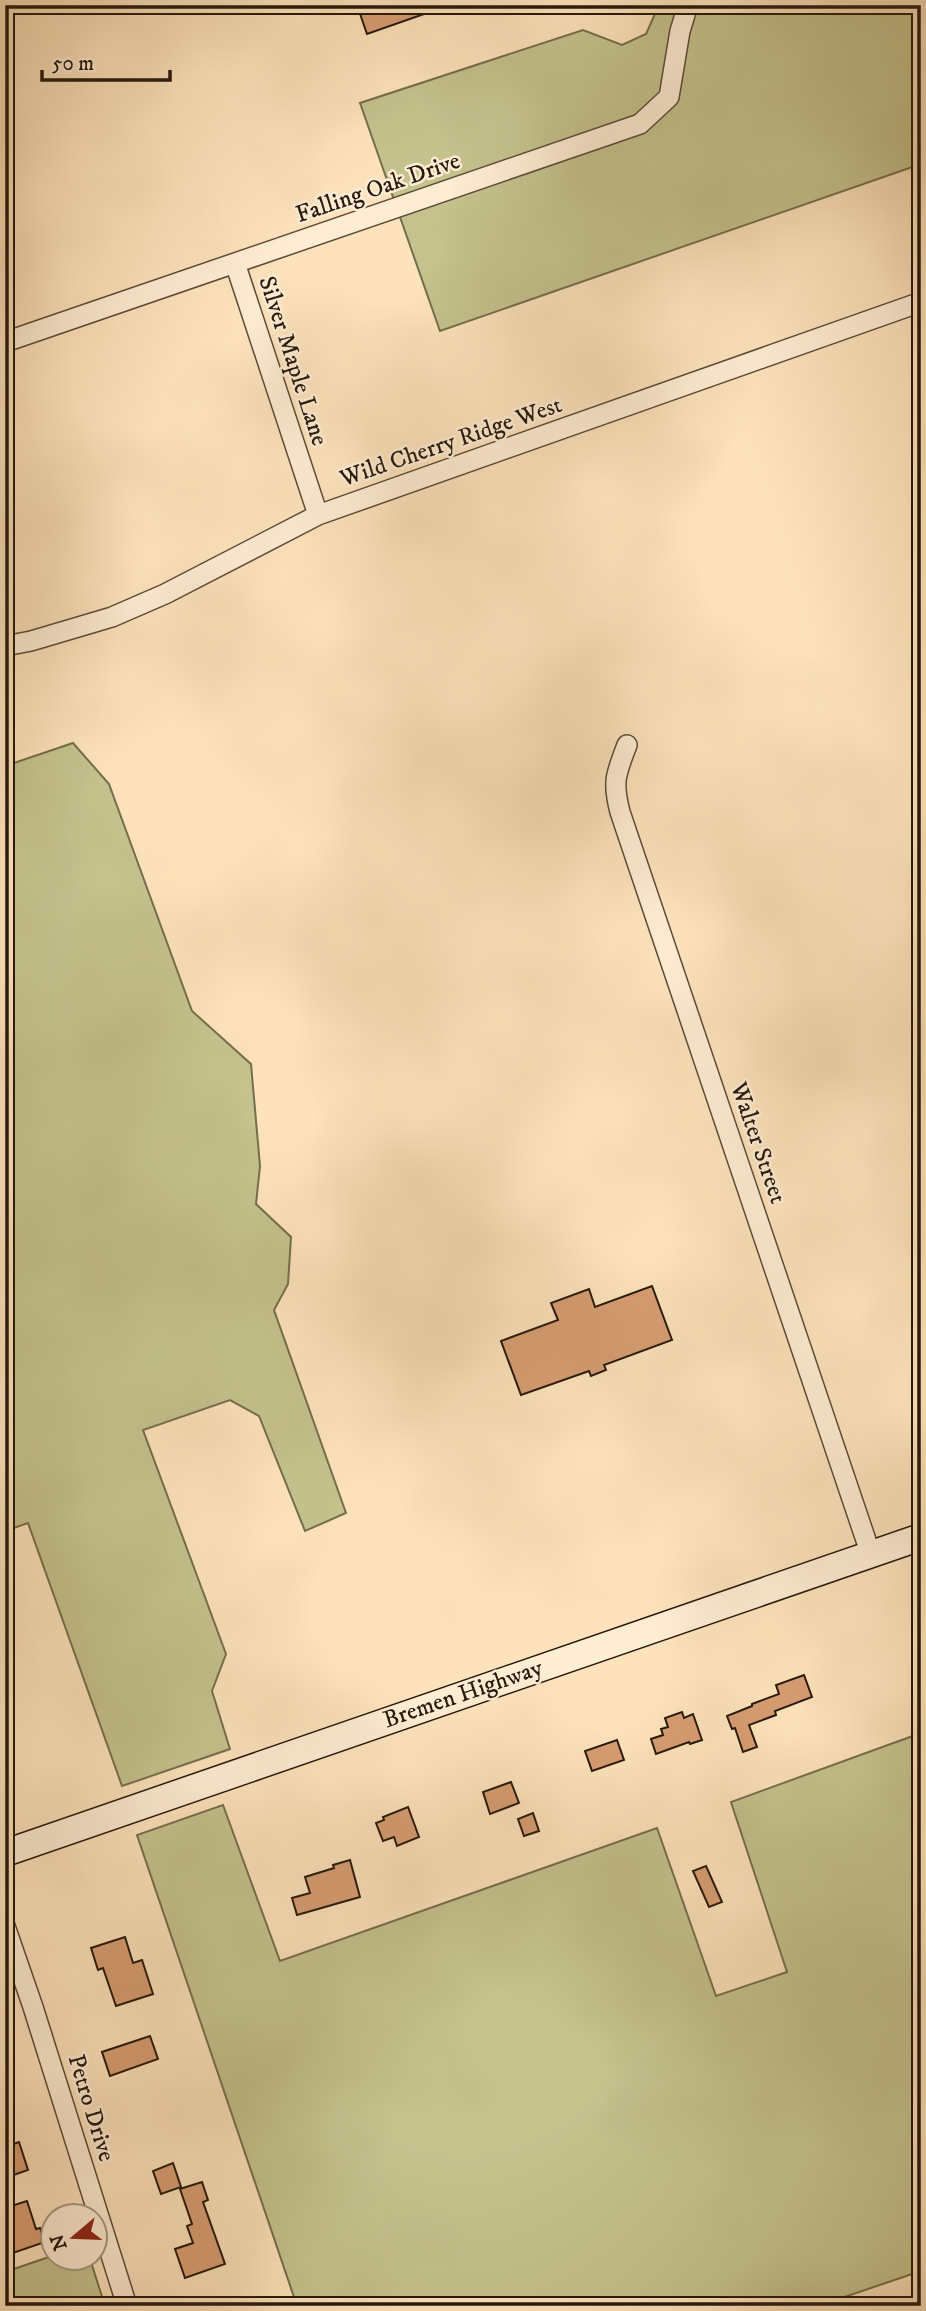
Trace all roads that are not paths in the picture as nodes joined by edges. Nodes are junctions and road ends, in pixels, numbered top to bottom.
1 (688, 5) edge
2 (235, 263) junction
3 (921, 302) edge
4 (5, 342) edge
5 (318, 516) junction
6 (5, 646) edge
7 (627, 746) dead end
8 (921, 1537) edge
9 (871, 1555) junction
10 (5, 1853) edge
11 (5, 1926) edge
12 (127, 2306) edge

1 - 2 street, Falling Oak Drive
2 - 4 street, Falling Oak Drive
2 - 5 street, Silver Maple Lane
3 - 5 street, Wild Cherry Ridge West
5 - 6 street, Wild Cherry Ridge West
7 - 9 street, Walter Street
8 - 9 main road, Bremen Highway
9 - 10 main road, Bremen Highway
11 - 12 street, Petro Drive

